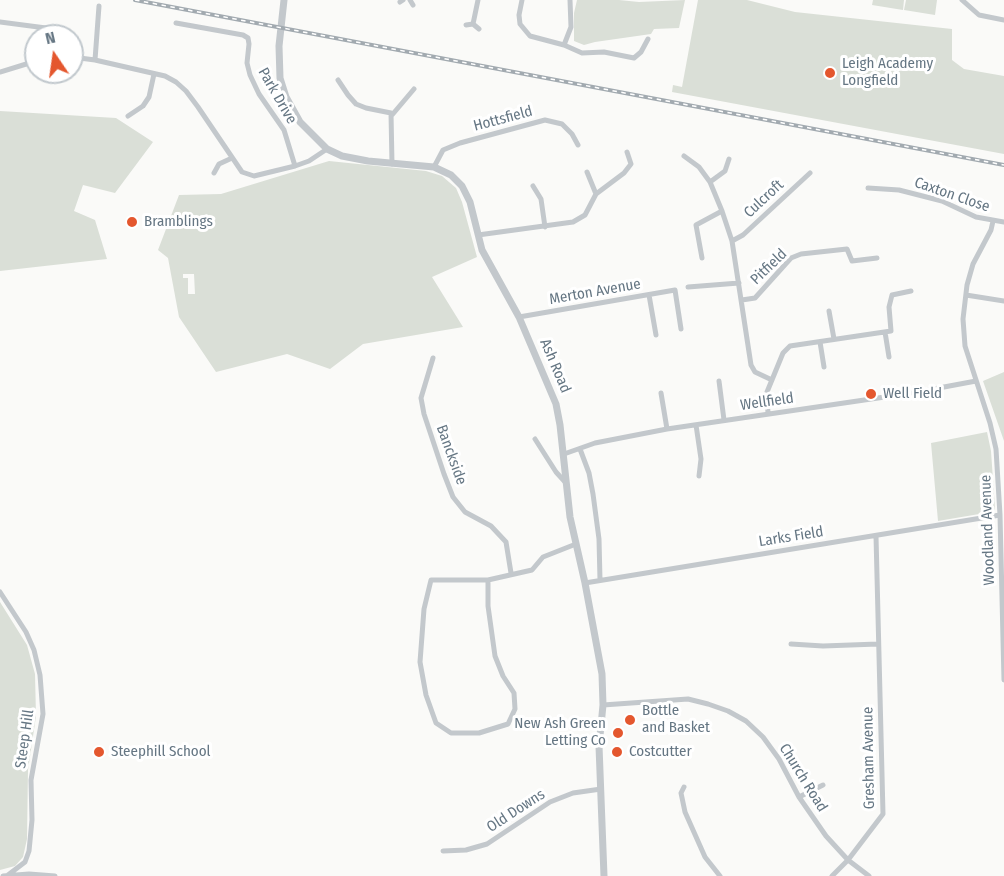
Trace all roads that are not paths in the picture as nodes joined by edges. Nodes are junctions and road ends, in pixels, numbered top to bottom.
1 (285, 0) edge
2 (478, 0) edge
3 (522, 0) edge
4 (570, 0) edge
5 (962, 0) edge
6 (99, 6) dead end
7 (1004, 20) edge
8 (0, 22) edge
9 (176, 23) dead end
10 (24, 25) edge
11 (480, 29) dead end
12 (648, 39) dead end
13 (564, 45) junction
14 (84, 59) edge
15 (95, 60) junction
16 (24, 65) edge
17 (0, 72) edge
18 (154, 74) junction
19 (338, 80) dead end
20 (348, 81) dead end
21 (342, 86) junction
22 (414, 89) dead end
23 (392, 115) junction
24 (128, 116) dead end
25 (578, 146) dead end
26 (327, 149) junction
27 (627, 152) dead end
28 (684, 156) dead end
29 (232, 158) junction
30 (729, 159) dead end
31 (392, 164) junction
32 (295, 166) junction
33 (434, 167) junction
34 (587, 171) dead end
35 (214, 173) dead end
36 (810, 173) dead end
37 (710, 182) junction
38 (533, 186) dead end
39 (868, 188) dead end
40 (596, 194) junction
41 (722, 211) junction
42 (993, 221) junction
43 (1004, 222) edge
44 (545, 227) junction
45 (478, 235) junction
46 (732, 241) junction
47 (702, 258) dead end
48 (877, 258) dead end
49 (739, 283) junction
50 (688, 287) dead end
51 (911, 291) dead end
52 (649, 295) junction
53 (966, 295) junction
54 (741, 300) junction
55 (1004, 301) edge
56 (829, 311) dead end
57 (519, 316) junction
58 (681, 329) dead end
59 (885, 332) junction
60 (656, 335) dead end
61 (834, 339) junction
62 (820, 342) junction
63 (889, 357) dead end
64 (433, 358) dead end
65 (824, 367) dead end
66 (772, 380) junction
67 (719, 381) dead end
68 (976, 381) junction
69 (661, 393) dead end
70 (768, 414) junction
71 (724, 420) junction
72 (696, 425) junction
73 (667, 429) junction
74 (535, 439) dead end
75 (580, 449) junction
76 (564, 454) junction
77 (699, 476) dead end
78 (566, 483) junction
79 (1000, 515) junction
80 (876, 536) junction
81 (576, 544) junction
82 (511, 573) junction
83 (488, 580) junction
84 (600, 580) junction
85 (585, 583) junction
86 (0, 592) edge
87 (791, 644) dead end
88 (878, 644) junction
89 (1004, 680) edge
90 (603, 705) junction
91 (823, 785) dead end
92 (684, 787) dead end
93 (600, 789) junction
94 (799, 797) junction
95 (443, 851) dead end
96 (848, 860) junction
97 (25, 862) junction
98 (29, 874) junction
99 (8, 875) edge
100 (3, 876) edge
101 (55, 876) edge
102 (604, 876) edge
103 (720, 876) edge
104 (832, 876) edge
105 (869, 876) edge

1 - 26 street, Ash Road
2 - 11 street
3 - 13 street
4 - 13 street
5 - 7 street
6 - 15 street
8 - 10 street
9 - 32 street, Park Drive
12 - 13 street
14 - 15 street
15 - 18 street
16 - 17 street
18 - 24 street
18 - 29 street
19 - 21 street
20 - 21 street
21 - 23 street
22 - 23 street
23 - 31 street
25 - 33 street, Hottsfield
26 - 31 street, Ash Road
26 - 32 street
27 - 40 street
28 - 37 street
29 - 32 street
29 - 35 street
30 - 37 street
31 - 33 street, Ash Road
33 - 45 street, Ash Road
34 - 40 street
36 - 46 street, Culcroft
37 - 41 street
38 - 44 street
39 - 42 street, Caxton Close
40 - 44 street
41 - 46 street
41 - 47 street
42 - 43 street, Caxton Close
42 - 53 street, Caxton Close
44 - 45 street
45 - 57 street, Ash Road
46 - 49 street
48 - 54 street, Pitfield
49 - 50 street
49 - 54 street
51 - 59 street
52 - 57 street, Merton Avenue
52 - 58 street, Merton Avenue
52 - 60 street
53 - 55 street
53 - 68 street, Caxton Close
54 - 66 street
56 - 61 street
57 - 76 street, Ash Road
59 - 61 street
59 - 63 street
61 - 62 street
62 - 65 street
62 - 66 street
64 - 82 street, Banckside
66 - 70 street
67 - 71 street
68 - 70 street, Wellfield
68 - 79 street, Woodland Avenue
69 - 73 street
70 - 71 street, Wellfield
71 - 72 street, Wellfield
72 - 73 street, Wellfield
72 - 77 street
73 - 75 street, Wellfield
74 - 78 street
75 - 76 street, Wellfield
75 - 84 street
76 - 78 street, Ash Road
78 - 81 street, Ash Road
79 - 80 street, Larks Field
79 - 89 street, Woodland Avenue
80 - 84 street, Larks Field
80 - 88 street, Gresham Avenue
81 - 82 street
81 - 85 street, Ash Road
82 - 83 street
83 - 83 street
84 - 85 street, Larks Field
85 - 90 street, Ash Road
86 - 97 street, Steep Hill
87 - 88 street
88 - 96 street, Gresham Avenue
90 - 93 street, Ash Road
90 - 94 street, Church Road
91 - 94 street
92 - 103 street
93 - 95 street, Old Downs
93 - 102 street, Ash Road
94 - 96 street, Church Road
96 - 104 street, Gresham Avenue
96 - 105 street, Church Road
97 - 98 street
97 - 99 street
98 - 99 street
98 - 101 street
99 - 100 street

